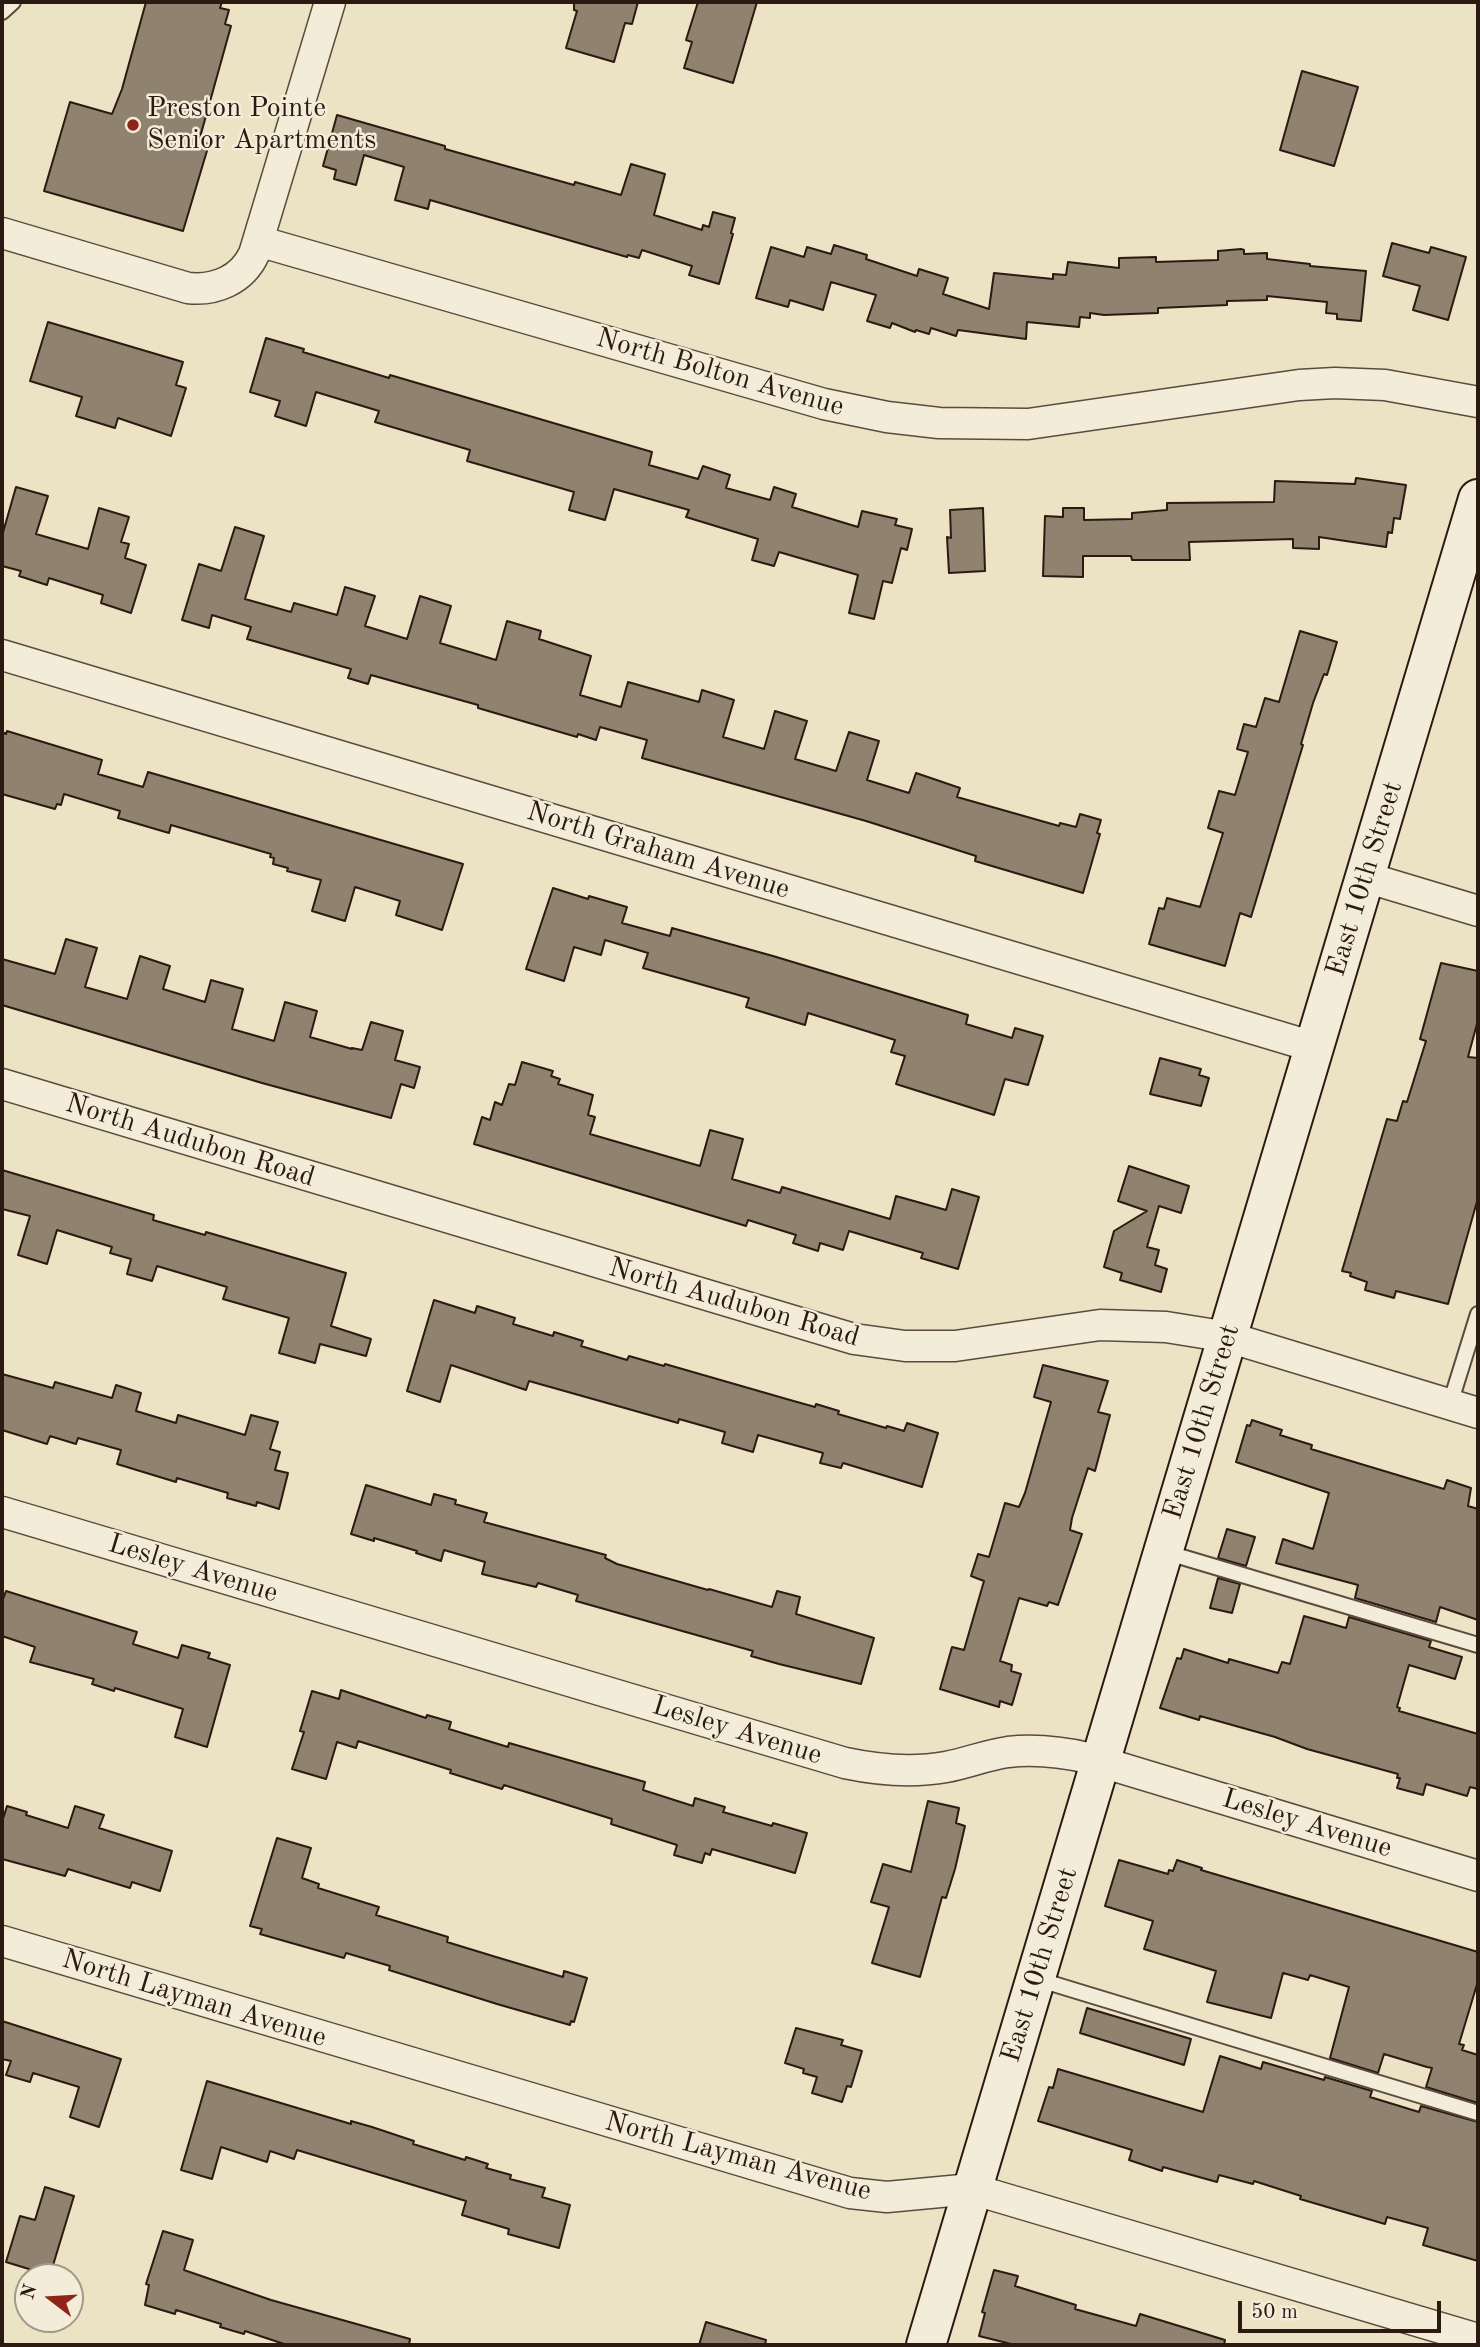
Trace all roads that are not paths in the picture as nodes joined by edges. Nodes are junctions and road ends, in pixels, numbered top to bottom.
1 (13, 2) edge
2 (330, 2) edge
3 (2, 12) edge
4 (2, 233) edge
5 (258, 241) junction
6 (1478, 402) edge
7 (1478, 499) edge
8 (2, 655) edge
9 (1366, 877) junction
10 (1478, 911) edge
11 (1314, 1047) junction
12 (2, 1084) edge
13 (1478, 1314) edge
14 (1228, 1337) junction
15 (1450, 1404) junction
16 (1478, 1413) edge
17 (2, 1512) edge
18 (1164, 1551) junction
19 (1478, 1645) edge
20 (1101, 1762) junction
21 (1478, 1876) edge
22 (2, 1941) edge
23 (1036, 1979) junction
24 (1478, 2113) edge
25 (972, 2189) junction
26 (1478, 2339) edge
27 (926, 2345) edge

1 - 3 lane
2 - 5 street
4 - 5 street
5 - 6 street, North Bolton Avenue
7 - 9 main road, East 10th Street
8 - 11 street, North Graham Avenue
9 - 10 street
9 - 11 main road, East 10th Street
11 - 14 main road, East 10th Street
12 - 14 street, North Audubon Road
13 - 15 lane
14 - 15 street, North Audubon Road
14 - 18 main road, East 10th Street
15 - 16 street, North Audubon Road
17 - 20 street, Lesley Avenue
18 - 19 lane
18 - 20 main road, East 10th Street
20 - 21 street, Lesley Avenue
20 - 23 main road, East 10th Street
22 - 25 street, North Layman Avenue
23 - 24 lane
23 - 25 main road, East 10th Street
25 - 26 street, North Layman Avenue
25 - 27 main road, East 10th Street

